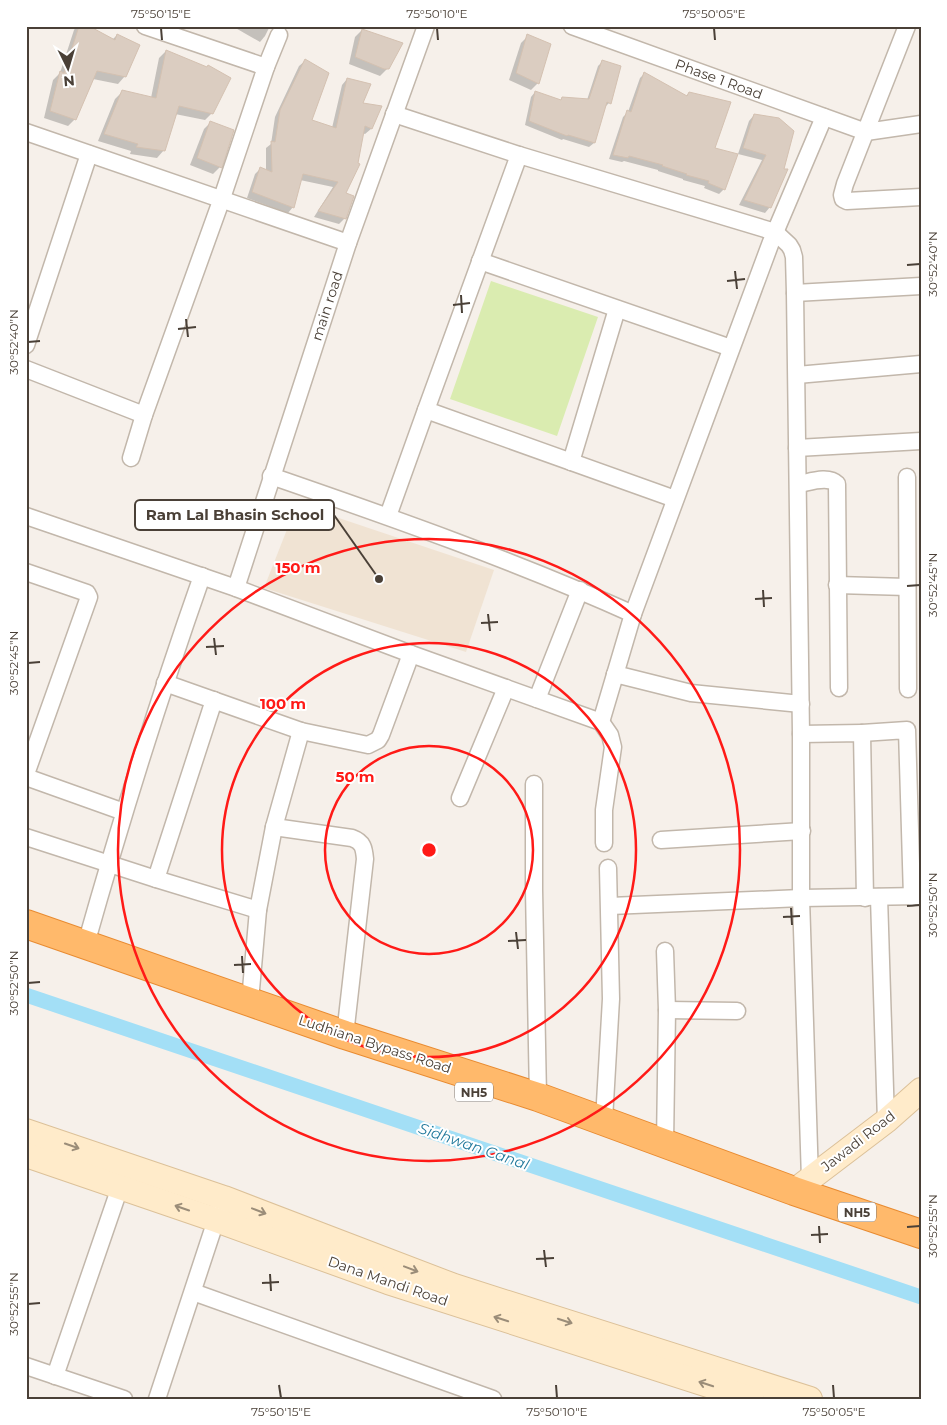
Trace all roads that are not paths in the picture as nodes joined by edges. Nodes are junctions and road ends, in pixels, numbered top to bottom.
1 (145, 26) edge
2 (426, 26) edge
3 (572, 26) edge
4 (906, 26) edge
5 (279, 35) dead end
6 (266, 67) junction
7 (394, 114) junction
8 (824, 117) junction
9 (921, 124) edge
10 (26, 132) edge
11 (866, 132) junction
12 (89, 154) junction
13 (518, 155) junction
14 (921, 196) edge
15 (221, 201) junction
16 (775, 232) junction
17 (348, 244) junction
18 (480, 261) junction
19 (921, 286) edge
20 (795, 293) junction
21 (617, 309) junction
22 (26, 345) edge
23 (731, 348) junction
24 (921, 364) edge
25 (26, 369) edge
26 (797, 375) junction
27 (426, 410) junction
28 (144, 415) junction
29 (921, 441) edge
30 (797, 448) junction
31 (131, 458) dead end
32 (571, 462) junction
33 (271, 476) junction
34 (907, 477) dead end
35 (799, 484) junction
36 (675, 499) junction
37 (26, 516) edge
38 (388, 516) junction
39 (26, 572) edge
40 (202, 576) junction
41 (838, 586) junction
42 (907, 587) junction
43 (236, 588) junction
44 (580, 590) junction
45 (632, 614) junction
46 (411, 654) junction
47 (615, 674) junction
48 (165, 683) junction
49 (506, 688) junction
50 (839, 688) dead end
51 (908, 690) dead end
52 (537, 699) junction
53 (214, 700) junction
54 (801, 704) junction
55 (601, 722) junction
56 (914, 730) edge
57 (301, 731) junction
58 (862, 733) junction
59 (801, 734) junction
60 (26, 776) edge
61 (534, 784) dead end
62 (460, 798) dead end
63 (124, 812) junction
64 (274, 827) junction
65 (802, 831) junction
66 (26, 837) edge
67 (661, 840) dead end
68 (604, 842) dead end
69 (108, 864) junction
70 (608, 868) dead end
71 (156, 880) junction
72 (916, 896) edge
73 (872, 897) junction
74 (801, 898) junction
75 (610, 906) junction
76 (258, 910) junction
77 (26, 924) edge
78 (26, 940) edge
79 (86, 944) junction
80 (665, 951) dead end
81 (250, 1001) junction
82 (667, 1010) junction
83 (736, 1012) dead end
84 (345, 1035) junction
85 (921, 1090) edge
86 (538, 1097) junction
87 (604, 1120) junction
88 (886, 1121) junction
89 (26, 1131) edge
90 (665, 1144) junction
91 (26, 1155) edge
92 (802, 1185) junction
93 (120, 1187) junction
94 (224, 1198) junction
95 (216, 1220) junction
96 (921, 1234) edge
97 (921, 1249) edge
98 (193, 1292) junction
99 (26, 1366) edge
100 (55, 1376) junction
101 (124, 1399) edge
102 (157, 1399) edge
103 (493, 1399) edge
104 (752, 1399) edge
105 (810, 1399) edge

1 - 6 street
2 - 7 street, main road
3 - 8 street, Phase 1 Road
4 - 11 street
5 - 6 street
6 - 15 street
7 - 13 street
7 - 17 street, main road
8 - 11 street, Phase 1 Road
8 - 16 street
9 - 11 street
10 - 12 street
11 - 14 street
12 - 15 street
12 - 22 street
13 - 16 street
13 - 18 street
15 - 17 street
15 - 28 street
16 - 20 street
16 - 23 street
17 - 33 street, main road
18 - 21 street
18 - 27 street
19 - 20 street
20 - 26 street
21 - 23 street
21 - 32 street
23 - 36 street
24 - 26 street
25 - 28 street
26 - 30 street
27 - 32 street
27 - 38 street
28 - 31 street
29 - 30 street
30 - 35 street
32 - 36 street
33 - 38 street
33 - 43 street, main road
34 - 42 street
35 - 41 street
35 - 54 street
36 - 45 street
37 - 40 street
38 - 44 street
39 - 60 street
40 - 43 street
40 - 48 street
41 - 42 street
41 - 50 street
42 - 51 street
43 - 46 street
44 - 45 street
44 - 52 street
45 - 47 street
46 - 49 street
46 - 57 street
47 - 54 street
47 - 55 street
48 - 53 street
48 - 63 street
49 - 52 street
49 - 62 street
52 - 55 street
53 - 57 street
53 - 71 street
54 - 59 street
55 - 68 street
56 - 58 street
56 - 72 street
57 - 64 street
58 - 59 street
58 - 73 street
59 - 65 street
60 - 63 street
61 - 86 street
63 - 69 street
64 - 76 street
64 - 84 street
65 - 67 street
65 - 74 street
66 - 69 street
69 - 71 street
69 - 79 street
70 - 75 street
71 - 76 street
72 - 73 street
73 - 74 street
73 - 88 street
74 - 75 street
74 - 92 street
75 - 87 street
76 - 81 street
77 - 79 highway, Ludhiana Bypass Road / NH5
78 - 97 highway, Ludhiana Bypass Road / NH5
79 - 81 highway, Ludhiana Bypass Road / NH5
80 - 82 street
81 - 84 highway, Ludhiana Bypass Road / NH5
82 - 83 street
82 - 90 street
84 - 86 highway, Ludhiana Bypass Road / NH5
85 - 88 street, Jawadi Road
86 - 87 highway, Ludhiana Bypass Road / NH5
87 - 90 highway, Ludhiana Bypass Road / NH5
88 - 92 street, Jawadi Road
89 -> 94 street
90 - 92 highway, Ludhiana Bypass Road / NH5
91 - 93 street, Dana Mandi Road
92 - 96 highway, Ludhiana Bypass Road / NH5
95 -> 93 street, Dana Mandi Road
93 - 100 street
94 - 95 street
94 -> 105 street
95 - 98 street
104 -> 95 street, Dana Mandi Road
98 - 102 street
98 - 103 street
99 - 100 street
100 - 101 street

